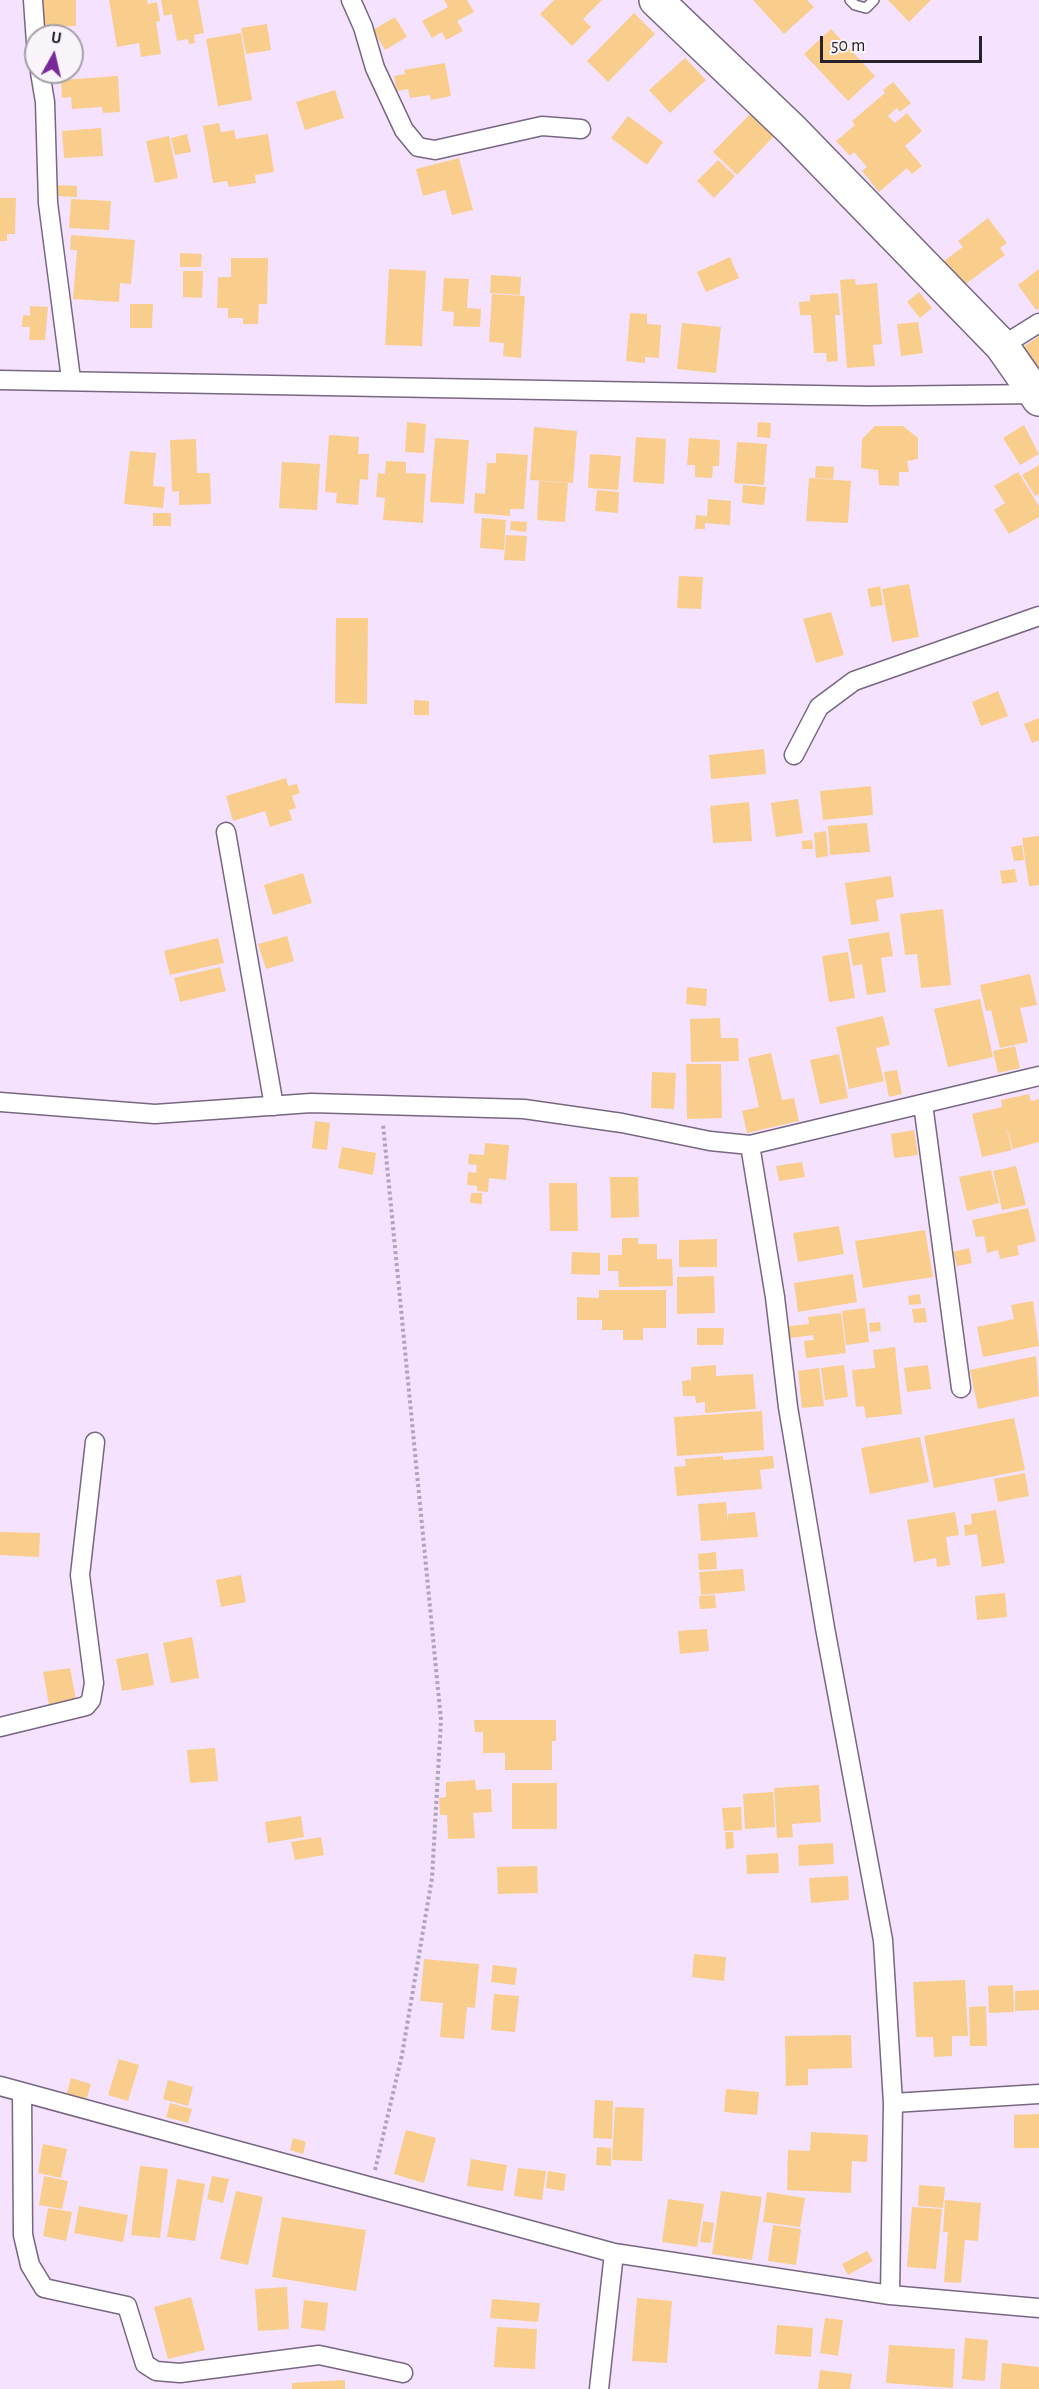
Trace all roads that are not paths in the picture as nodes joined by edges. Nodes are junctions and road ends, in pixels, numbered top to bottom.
1 (33, 0) edge
2 (351, 0) edge
3 (656, 0) edge
4 (850, 0) edge
5 (874, 0) edge
6 (35, 24) edge
7 (42, 84) edge
8 (581, 129) dead end
9 (1039, 323) edge
10 (1002, 346) junction
11 (71, 379) junction
12 (0, 380) edge
13 (1038, 396) edge
14 (1039, 616) edge
15 (794, 755) dead end
16 (226, 832) dead end
17 (1039, 1076) edge
18 (0, 1102) edge
19 (922, 1104) junction
20 (274, 1106) junction
21 (750, 1145) junction
22 (961, 1388) dead end
23 (95, 1442) dead end
24 (0, 1727) edge
25 (0, 2086) edge
26 (22, 2092) junction
27 (1039, 2094) edge
28 (893, 2103) junction
29 (614, 2253) junction
30 (891, 2295) junction
31 (1039, 2308) edge
32 (404, 2373) dead end
33 (599, 2389) edge

1 - 6 street
2 - 8 street
3 - 10 highway
4 - 5 lane
7 - 11 street
9 - 10 street
10 - 13 highway
11 - 12 street
11 - 13 street
14 - 15 street
16 - 20 street
17 - 19 street
18 - 20 street
19 - 21 street
19 - 22 street
20 - 21 street
21 - 28 street
23 - 24 street
25 - 26 street
26 - 29 street
26 - 32 street
27 - 28 street
28 - 30 street
29 - 30 street
29 - 33 street
30 - 31 street

